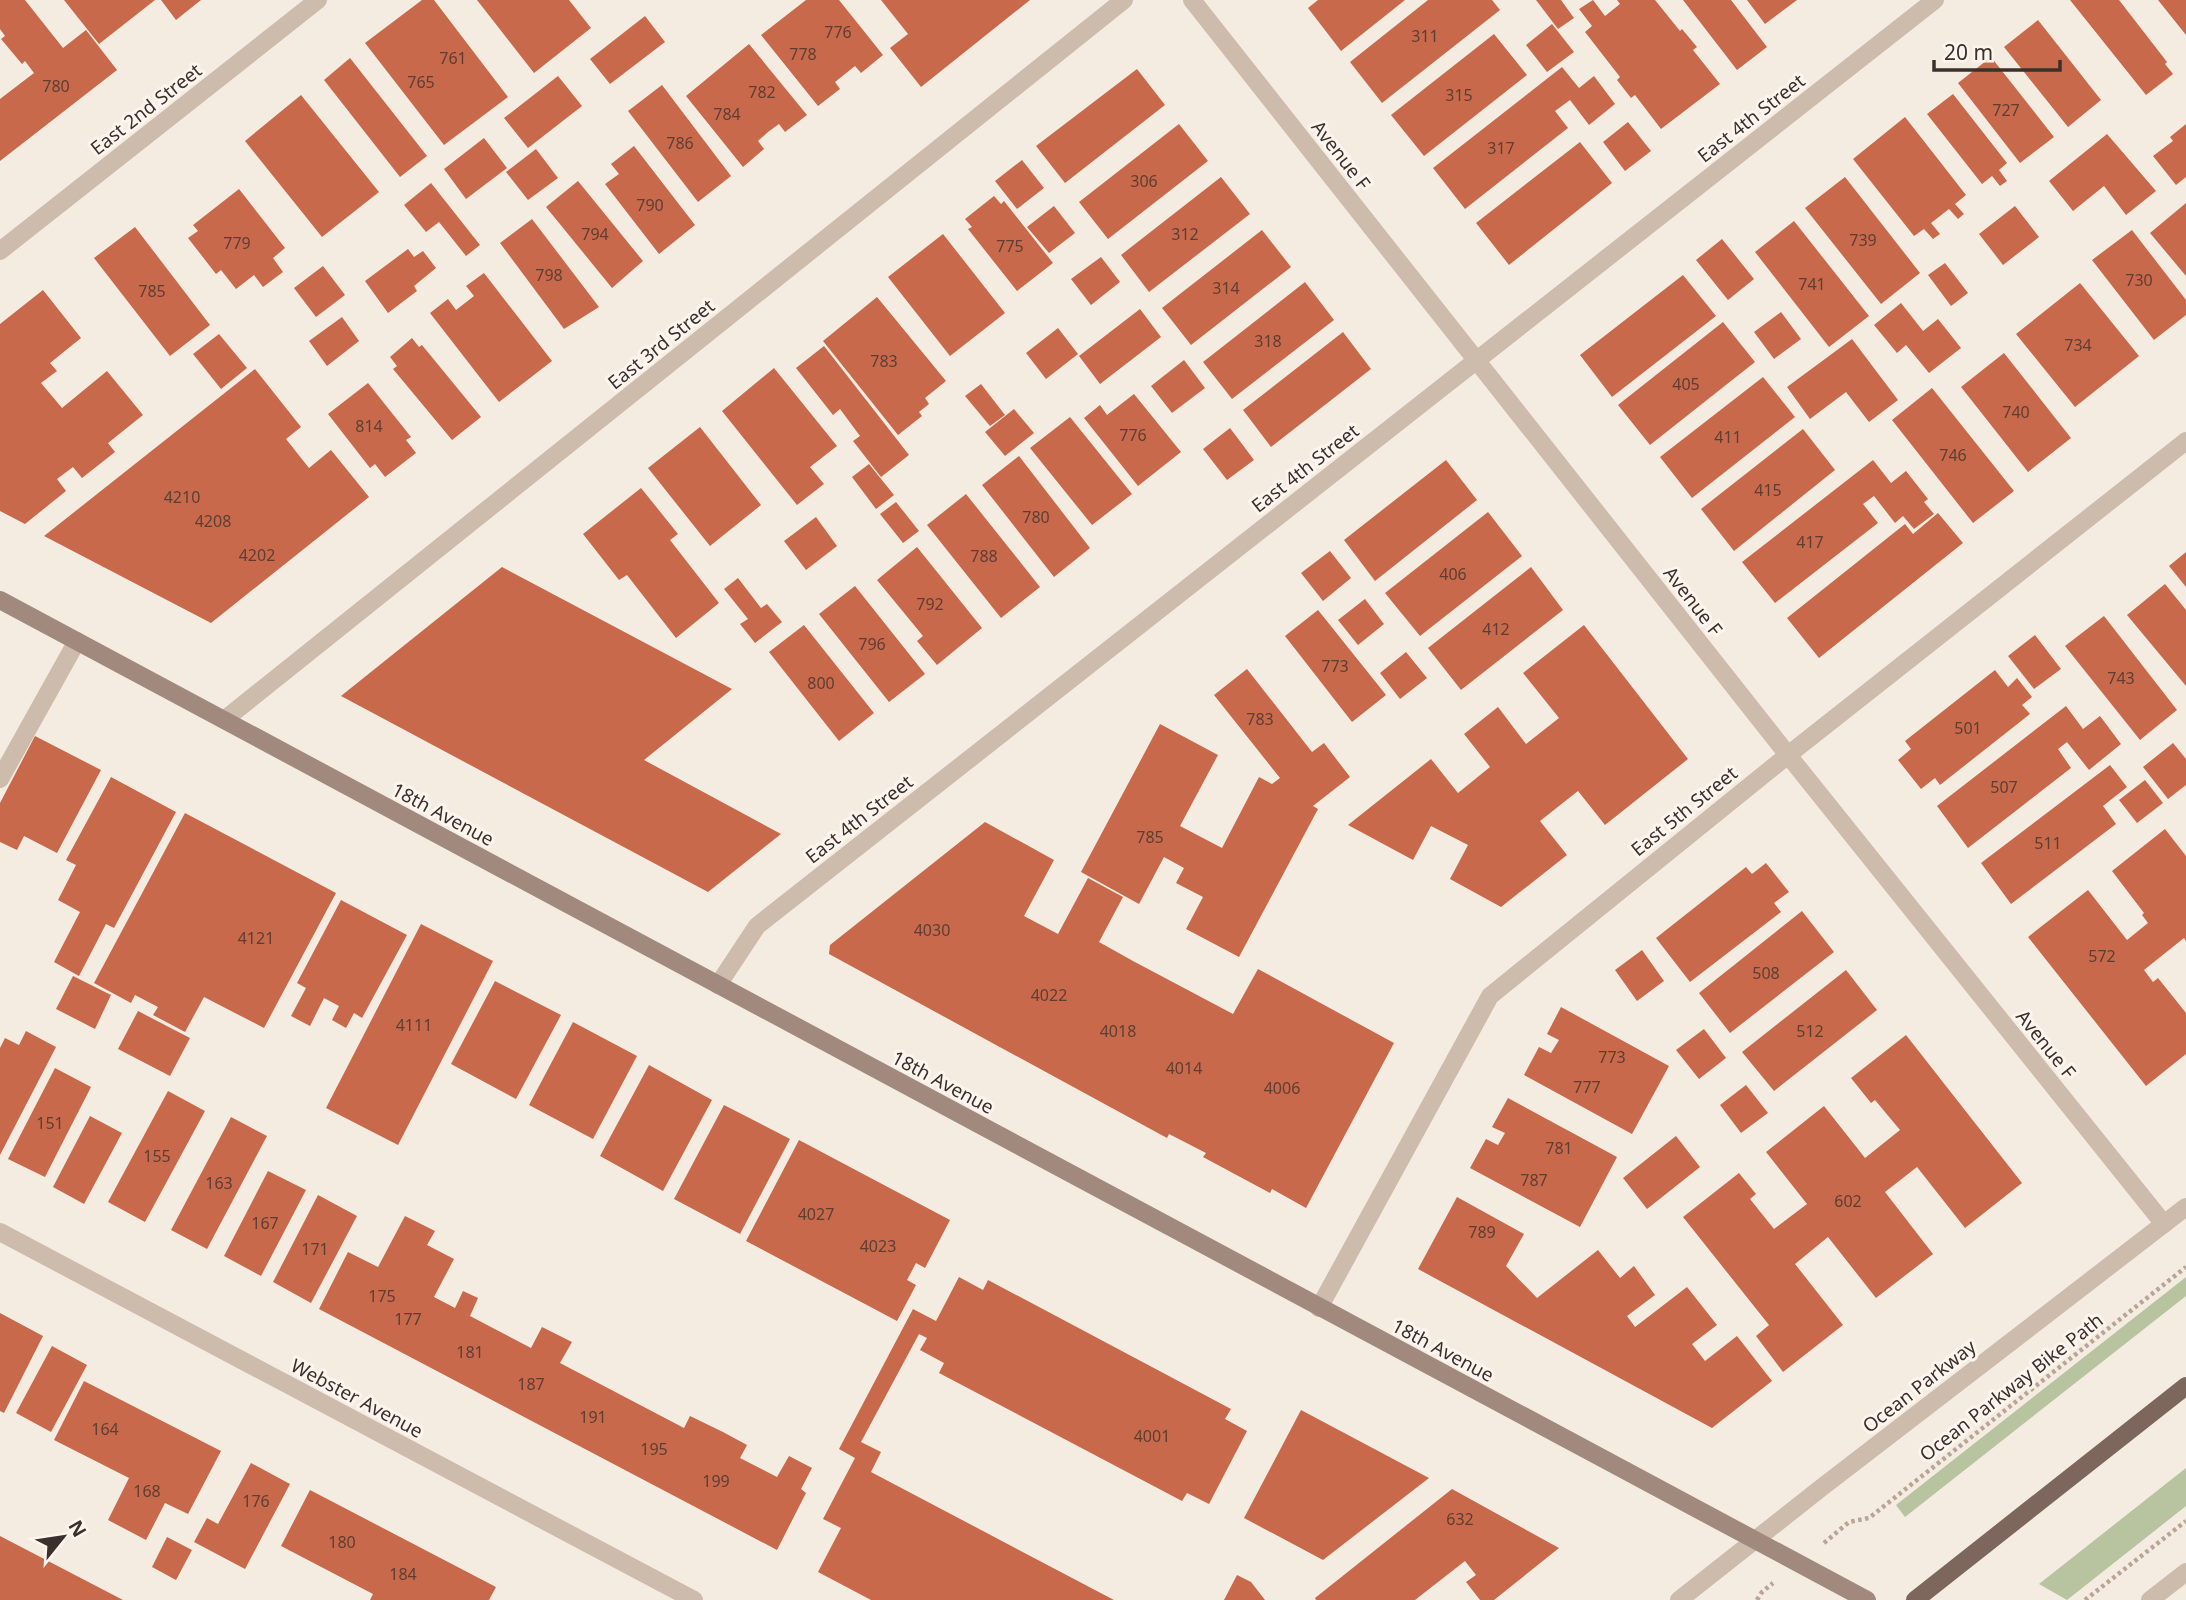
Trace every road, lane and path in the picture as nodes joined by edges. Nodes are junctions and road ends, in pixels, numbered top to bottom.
1 (318, 0) edge
2 (1124, 0) edge
3 (1192, 0) edge
4 (1935, 0) edge
5 (0, 251) edge
6 (1476, 360) junction
7 (2186, 441) edge
8 (0, 600) edge
9 (77, 641) junction
10 (224, 720) junction
11 (1787, 755) junction
12 (0, 779) edge
13 (718, 985) junction
14 (2186, 1207) edge
15 (2164, 1224) junction
16 (0, 1232) edge
17 (2186, 1267) edge
18 (1319, 1308) junction
19 (2186, 1387) edge
20 (2186, 1521) edge
21 (1849, 1522) dead end
22 (1755, 1541) junction
23 (2186, 1572) edge
24 (1762, 1591) dead end
25 (694, 1600) edge
26 (1679, 1600) edge
27 (1757, 1600) edge
28 (1867, 1600) edge
29 (1916, 1600) edge
30 (2085, 1600) edge
31 (2150, 1600) edge

1 - 5 street, East 2nd Street
2 - 10 street, East 3rd Street
3 - 6 street, Avenue F
4 - 6 street, East 4th Street
6 - 11 street, Avenue F
6 - 13 street, East 4th Street
7 - 11 street, East 5th Street
8 - 9 street, 18th Avenue
9 - 10 street, 18th Avenue
9 - 12 street
10 - 13 street, 18th Avenue
11 - 15 street, Avenue F
11 - 18 street, East 5th Street
13 - 18 street, 18th Avenue
14 - 15 street, Ocean Parkway
15 - 22 street, Ocean Parkway
16 - 25 street, Webster Avenue
17 - 21 path, Ocean Parkway Bike Path
18 - 22 street, 18th Avenue
19 - 29 main road
20 - 30 path
22 - 26 street, Ocean Parkway
22 - 28 street, 18th Avenue
23 - 31 street
24 - 27 path

